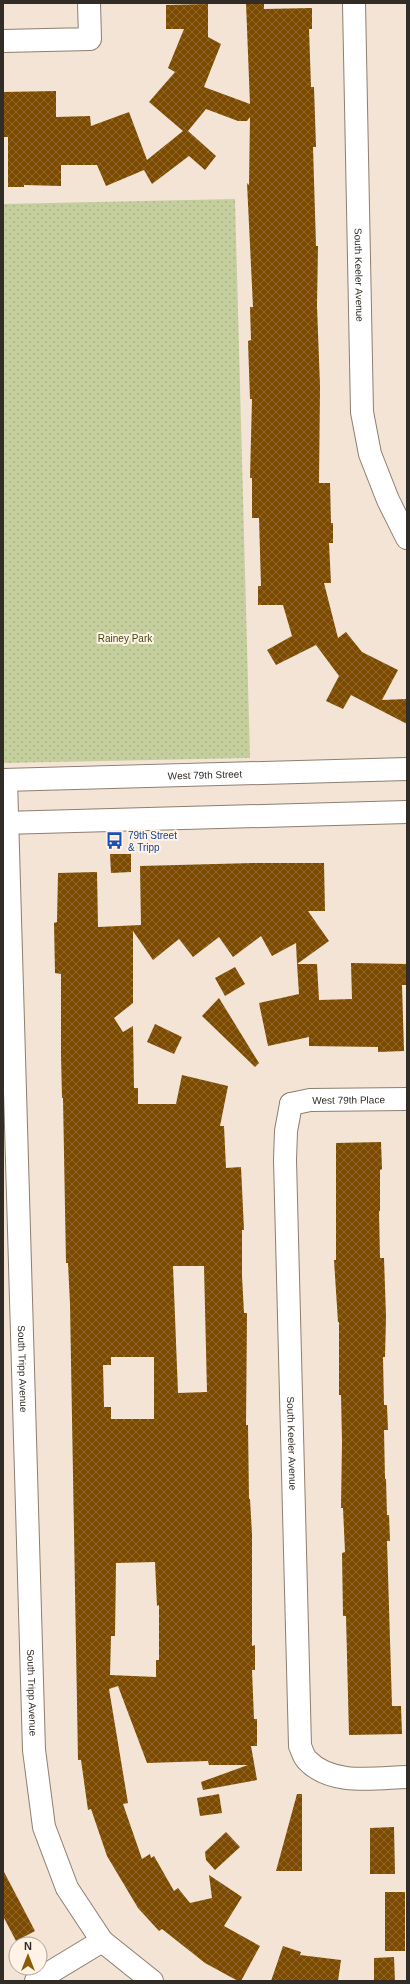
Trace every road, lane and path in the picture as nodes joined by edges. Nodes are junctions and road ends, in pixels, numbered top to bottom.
1 (89, 3) edge
2 (354, 3) edge
3 (3, 40) edge
4 (407, 538) edge
5 (407, 769) edge
6 (5, 780) edge
7 (407, 812) edge
8 (5, 823) edge
9 (7, 976) edge
10 (407, 1099) edge
11 (284, 1100) joint
12 (407, 1777) edge
13 (102, 1941) junction
14 (36, 1981) edge
15 (152, 1981) edge

1 - 3 street
2 - 4 street, South Keeler Avenue
5 - 6 street, West 79th Street
6 - 8 street, South Tripp Avenue
7 - 8 street
8 - 9 street, South Tripp Avenue
9 - 13 street, South Tripp Avenue
10 - 11 street, West 79th Place
11 - 12 street, South Keeler Avenue
13 - 14 street
13 - 15 street, South Tripp Avenue

